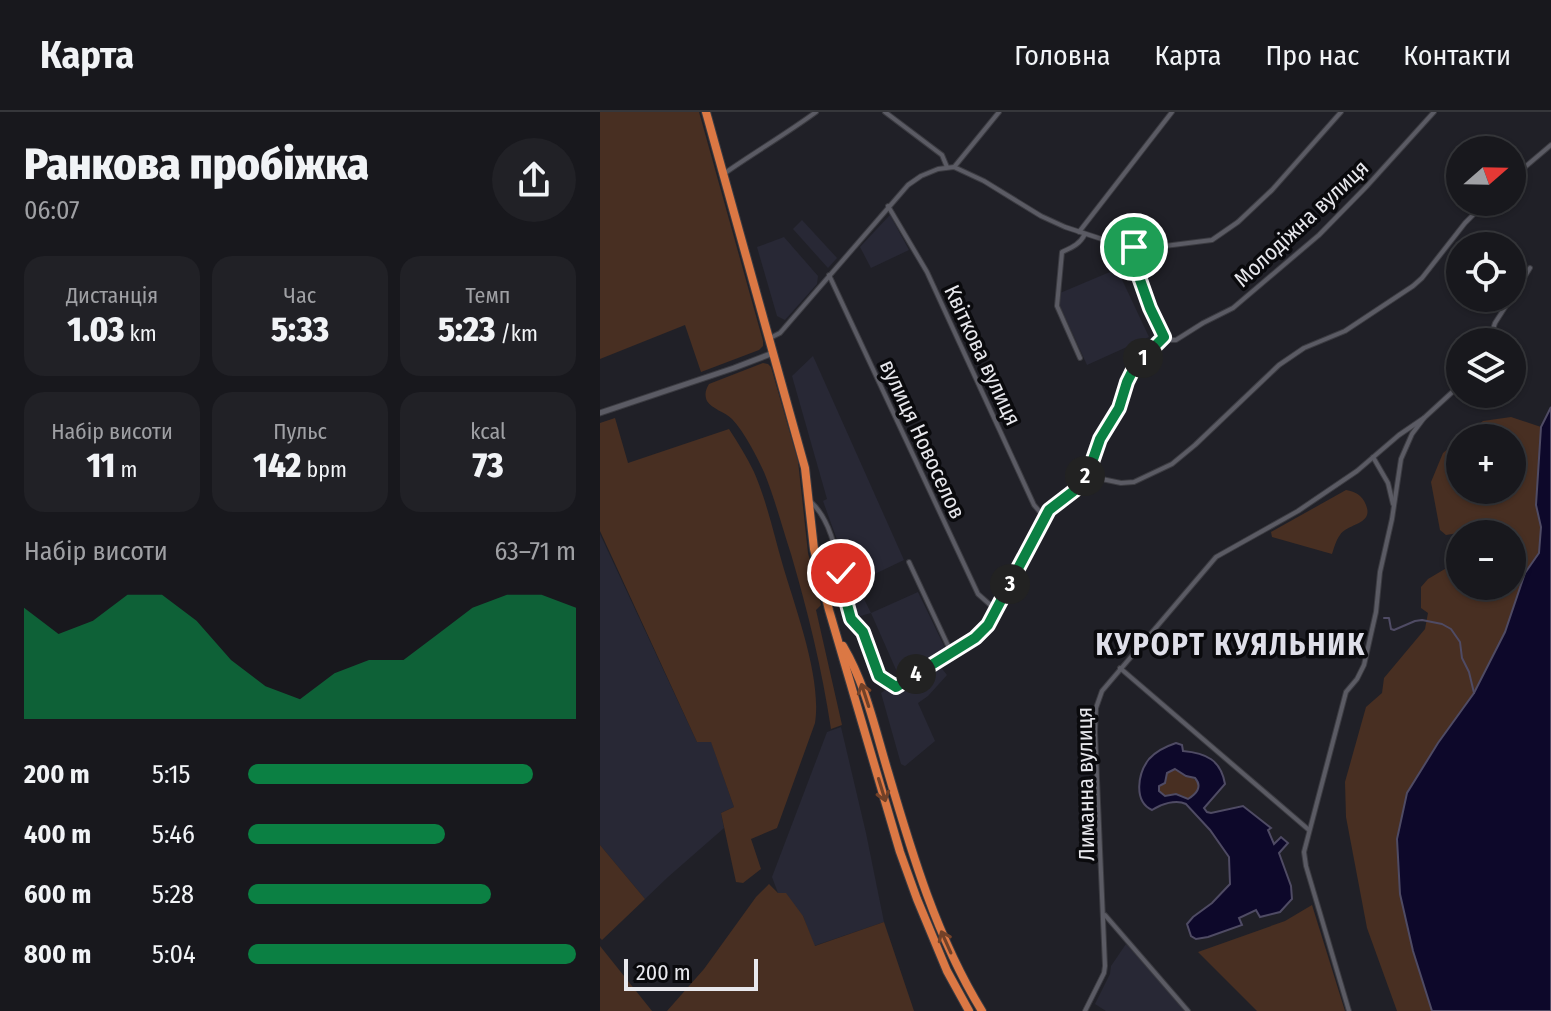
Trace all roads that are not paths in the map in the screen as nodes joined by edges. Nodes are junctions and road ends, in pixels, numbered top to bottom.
1 (706, 112) edge
2 (816, 112) edge
3 (885, 112) edge
4 (999, 112) edge
5 (1172, 112) edge
6 (1341, 112) edge
7 (1434, 112) edge
8 (1551, 145) edge
9 (1526, 166) edge
10 (947, 167) junction
11 (954, 167) junction
12 (724, 173) junction
13 (888, 206) junction
14 (1472, 216) edge
15 (1082, 233) junction
16 (1128, 246) junction
17 (1530, 268) dead end
18 (1526, 274) edge
19 (829, 275) junction
20 (1164, 337) junction
21 (770, 338) junction
22 (774, 353) junction
23 (1080, 358) dead end
24 (1446, 398) edge
25 (600, 413) edge
26 (1424, 418) junction
27 (1373, 457) junction
28 (1090, 468) junction
29 (1097, 478) junction
30 (1075, 490) junction
31 (809, 500) junction
32 (1394, 506) junction
33 (1049, 514) junction
34 (909, 562) dead end
35 (996, 610) junction
36 (837, 634) junction
37 (951, 652) junction
38 (1120, 668) junction
39 (1309, 830) junction
40 (1103, 913) junction
41 (969, 1011) edge
42 (982, 1011) edge
43 (1085, 1011) edge
44 (1188, 1011) edge
45 (1349, 1011) edge

1 - 12 highway
2 - 12 street
3 - 10 street
4 - 11 street
5 - 15 street
6 - 16 street
7 - 20 street, Молодіжна вулиця
8 - 9 street
10 - 11 street
10 - 13 street
11 - 15 street
12 - 21 highway
13 - 19 street
13 - 33 street, Квіткова вулиця
14 - 29 street
15 - 16 street
15 - 23 street
16 - 20 street
17 - 18 street
19 - 21 street
19 - 35 street, вулиця Новоселов
20 - 28 street
21 - 22 highway
22 - 25 street
22 - 31 highway
24 - 26 street
26 - 27 street, Лиманна вулиця
26 - 32 street
27 - 32 street
27 - 38 street, Лиманна вулиця
28 - 29 street
28 - 30 street
29 - 30 street
30 - 33 street
31 - 36 highway
31 - 37 street
32 - 39 street
33 - 35 street
34 - 37 street
35 - 37 street
36 -> 41 highway
42 -> 36 highway
38 - 39 street
38 - 40 street, Лиманна вулиця
39 - 45 street
40 - 43 street, Лиманна вулиця
40 - 44 street

